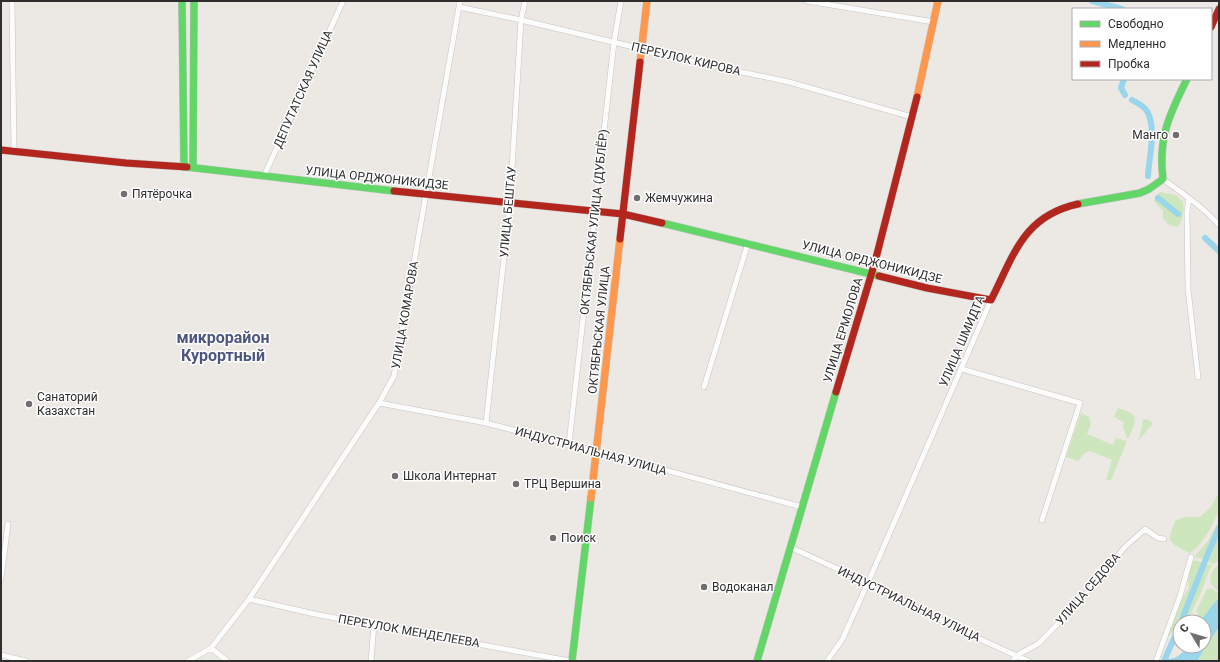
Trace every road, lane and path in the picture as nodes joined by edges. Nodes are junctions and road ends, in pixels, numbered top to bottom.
1 (12, 1) edge
2 (182, 1) edge
3 (194, 1) edge
4 (343, 1) edge
5 (460, 1) edge
6 (524, 1) edge
7 (621, 1) edge
8 (647, 1) edge
9 (807, 1) edge
10 (938, 1) edge
11 (459, 7) junction
12 (1219, 9) edge
13 (521, 20) junction
14 (934, 22) junction
15 (1212, 25) edge
16 (614, 42) junction
17 (642, 49) junction
18 (1187, 80) edge
19 (182, 89) junction
20 (194, 89) junction
21 (912, 117) junction
22 (1, 150) edge
23 (14, 151) junction
24 (184, 168) junction
25 (193, 168) junction
26 (264, 176) junction
27 (1163, 179) junction
28 (426, 195) junction
29 (1190, 198) junction
30 (510, 202) junction
31 (595, 211) junction
32 (623, 214) junction
33 (1219, 225) edge
34 (748, 243) junction
35 (871, 274) junction
36 (991, 300) junction
37 (962, 368) junction
38 (1198, 377) dead end
39 (704, 387) dead end
40 (379, 402) junction
41 (486, 424) junction
42 (569, 444) junction
43 (596, 452) junction
44 (802, 507) junction
45 (1042, 520) dead end
46 (8, 524) dead end
47 (1164, 539) dead end
48 (790, 547) junction
49 (1191, 558) dead end
50 (1, 579) edge
51 (868, 582) junction
52 (249, 599) junction
53 (374, 624) junction
54 (211, 648) junction
55 (1, 655) edge
56 (1016, 656) junction
57 (26, 661) edge
58 (188, 661) edge
59 (227, 661) edge
60 (371, 661) edge
61 (571, 661) edge
62 (757, 661) edge
63 (827, 661) edge
64 (1013, 661) edge
65 (1028, 661) edge
66 (1156, 661) edge

1 - 23 street
2 - 19 street
3 - 20 street
4 - 26 street, ДЕПУТАТСКАЯ УЛИЦА
5 - 11 street, УЛИЦА КОМАРОВА
6 - 13 street, УЛИЦА БЕШТАУ
7 - 16 street, ОКТЯБРЬСКАЯ УЛИЦА (ДУБЛЁР)
8 - 17 street, ОКТЯБРЬСКАЯ УЛИЦА
9 - 14 street
10 - 14 street, УЛИЦА ЕРМОЛОВА
11 - 13 street, ПЕРЕУЛОК КИРОВА
11 - 28 street, УЛИЦА КОМАРОВА
12 - 15 street
13 - 16 street, ПЕРЕУЛОК КИРОВА
13 - 30 street, УЛИЦА БЕШТАУ
14 - 21 street, УЛИЦА ЕРМОЛОВА
16 - 17 street, ПЕРЕУЛОК КИРОВА
16 - 31 street, ОКТЯБРЬСКАЯ УЛИЦА (ДУБЛЁР)
17 - 21 street, ПЕРЕУЛОК КИРОВА
17 - 32 street, ОКТЯБРЬСКАЯ УЛИЦА
18 - 27 street
19 - 20 street
19 - 24 street
20 - 25 street
21 - 35 street, УЛИЦА ЕРМОЛОВА
22 - 23 street, УЛИЦА ОРДЖОНИКИДЗЕ
23 - 24 street, УЛИЦА ОРДЖОНИКИДЗЕ
24 - 25 street, УЛИЦА ОРДЖОНИКИДЗЕ
25 - 26 street, УЛИЦА ОРДЖОНИКИДЗЕ
26 - 28 street, УЛИЦА ОРДЖОНИКИДЗЕ
27 - 29 street
27 - 36 street, УЛИЦА ШМИДТА
28 - 30 street, УЛИЦА ОРДЖОНИКИДЗЕ
28 - 40 street, УЛИЦА КОМАРОВА
29 - 33 street
29 - 38 street
30 - 31 street, УЛИЦА ОРДЖОНИКИДЗЕ
30 - 41 street, УЛИЦА БЕШТАУ
31 - 32 street, УЛИЦА ОРДЖОНИКИДЗЕ
31 - 42 street, ОКТЯБРЬСКАЯ УЛИЦА (ДУБЛЁР)
32 - 34 street, УЛИЦА ОРДЖОНИКИДЗЕ
32 - 43 street, ОКТЯБРЬСКАЯ УЛИЦА
34 - 35 street, УЛИЦА ОРДЖОНИКИДЗЕ
34 - 39 street
35 - 36 street, УЛИЦА ОРДЖОНИКИДЗЕ
35 - 44 street, УЛИЦА ЕРМОЛОВА
36 - 37 street, УЛИЦА ШМИДТА
37 - 45 street
37 - 51 street, УЛИЦА ШМИДТА
40 - 41 street, ИНДУСТРИАЛЬНАЯ УЛИЦА
40 - 52 street, УЛИЦА КОМАРОВА
41 - 42 street, ИНДУСТРИАЛЬНАЯ УЛИЦА
42 - 43 street, ИНДУСТРИАЛЬНАЯ УЛИЦА
43 - 44 street, ИНДУСТРИАЛЬНАЯ УЛИЦА
43 - 61 street, ОКТЯБРЬСКАЯ УЛИЦА
44 - 48 street, УЛИЦА ЕРМОЛОВА
46 - 50 street
47 - 56 street, УЛИЦА СЕДОВА
48 - 51 street, ИНДУСТРИАЛЬНАЯ УЛИЦА
48 - 62 street, УЛИЦА ЕРМОЛОВА
49 - 66 street
51 - 56 street, ИНДУСТРИАЛЬНАЯ УЛИЦА
51 - 63 street, УЛИЦА ШМИДТА
52 - 53 street, ПЕРЕУЛОК МЕНДЕЛЕЕВА
52 - 54 street, УЛИЦА КОМАРОВА
53 - 60 street
53 - 61 street, ПЕРЕУЛОК МЕНДЕЛЕЕВА
54 - 58 street
54 - 59 street
55 - 57 street
56 - 64 street
56 - 65 street, ИНДУСТРИАЛЬНАЯ УЛИЦА

